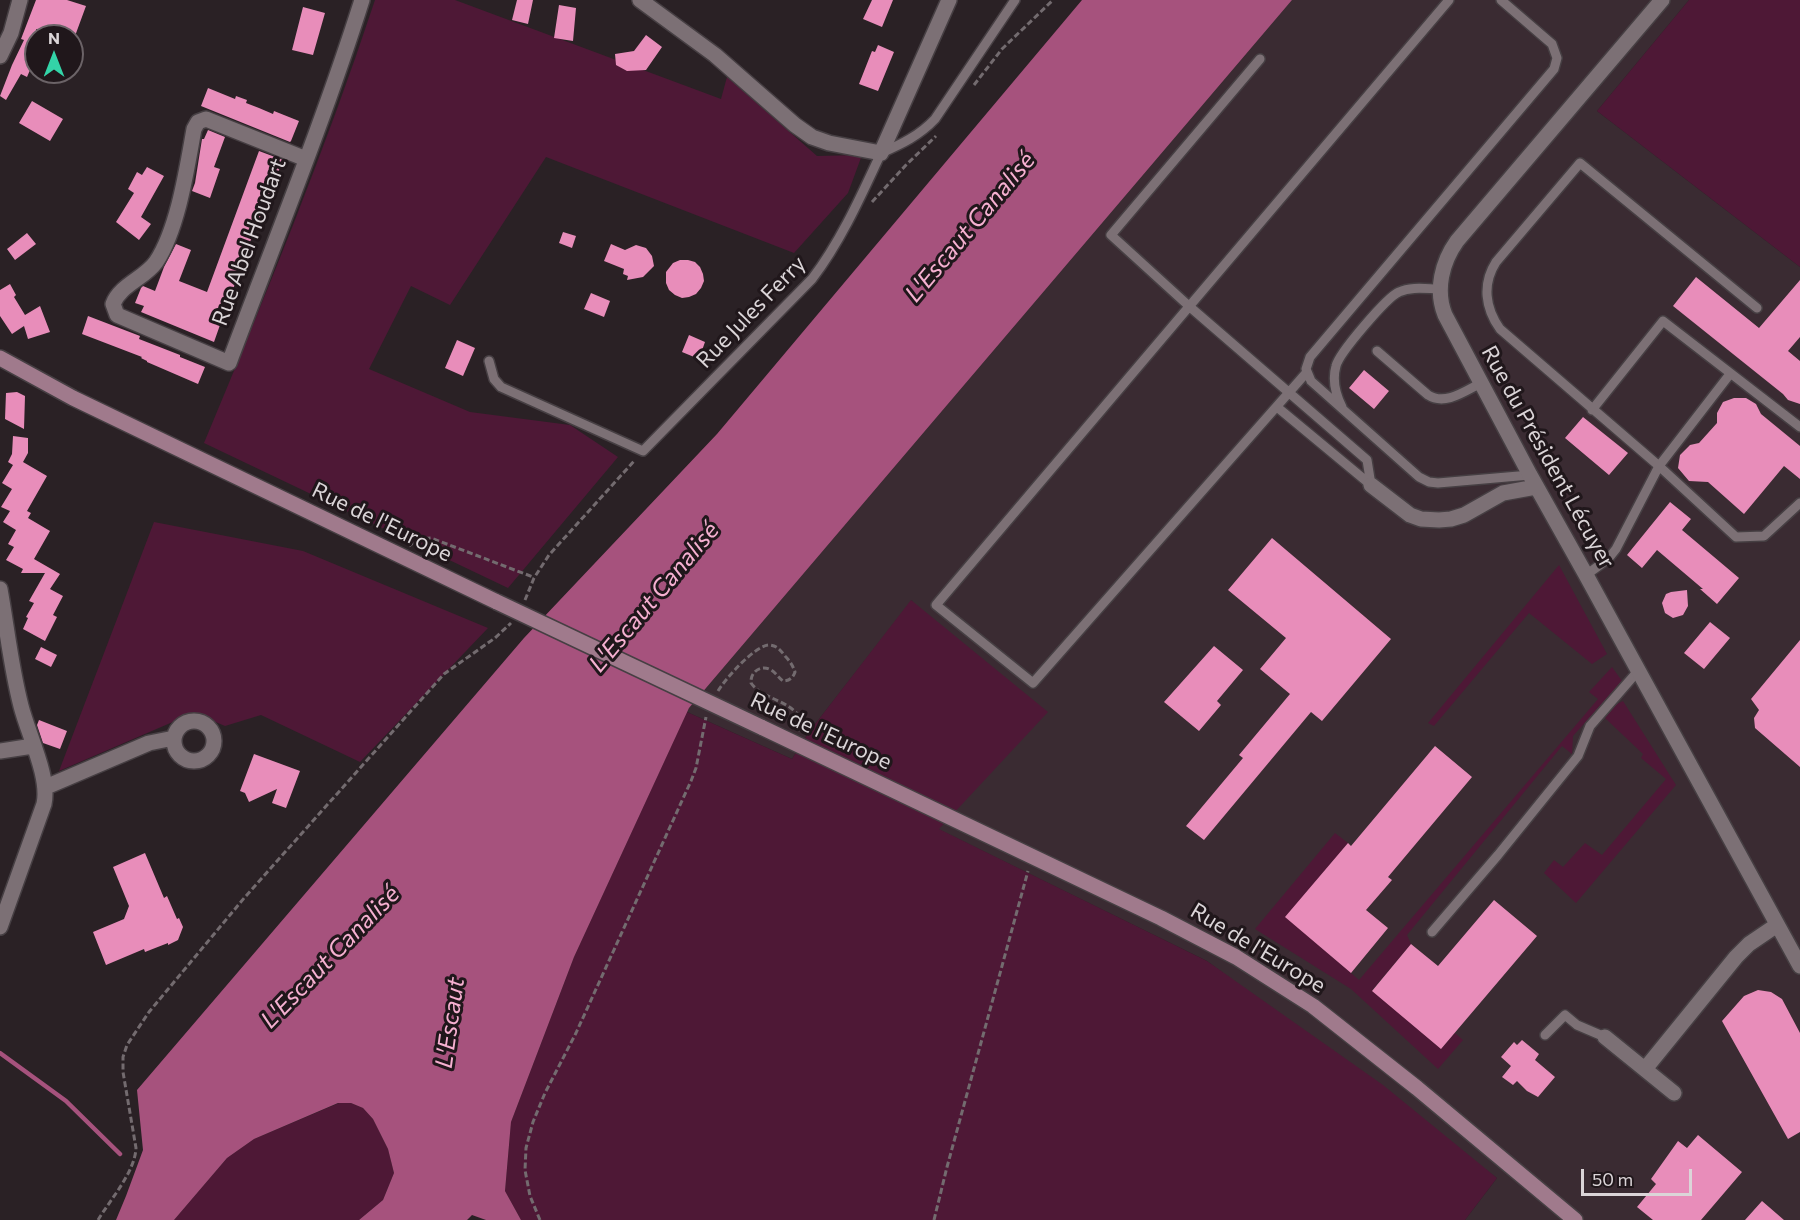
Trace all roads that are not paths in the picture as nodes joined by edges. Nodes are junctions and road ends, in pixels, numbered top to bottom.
1 (20, 0) edge
2 (362, 0) edge
3 (640, 0) edge
4 (949, 0) edge
5 (1015, 0) edge
6 (1449, 0) edge
7 (1501, 0) edge
8 (1662, 0) edge
9 (0, 56) edge
10 (1260, 59) dead end
11 (881, 153) junction
12 (306, 159) junction
13 (1441, 290) junction
14 (1190, 307) junction
15 (1757, 308) dead end
16 (1377, 351) dead end
17 (489, 361) dead end
18 (1, 362) edge
19 (1307, 372) junction
20 (1730, 374) junction
21 (1481, 383) junction
22 (1289, 393) junction
23 (1277, 407) junction
24 (1592, 410) junction
25 (1345, 412) junction
26 (1800, 427) edge
27 (1659, 466) junction
28 (1533, 481) junction
29 (1371, 485) junction
30 (1800, 503) edge
31 (1587, 575) junction
32 (0, 588) edge
33 (6, 655) edge
34 (1638, 670) junction
35 (174, 738) dead end
36 (33, 746) junction
37 (0, 751) edge
38 (46, 787) junction
39 (1777, 925) junction
40 (0, 927) edge
41 (1432, 932) dead end
42 (1800, 966) edge
43 (1545, 1035) dead end
44 (1605, 1037) joint
45 (1645, 1069) junction
46 (1674, 1093) dead end
47 (1575, 1220) edge

1 - 9 street
2 - 12 street
3 - 11 street
4 - 11 street
5 - 11 lane
6 - 14 lane
7 - 19 lane
8 - 13 street, Rue du Président Lécuyer
10 - 14 lane
11 - 17 lane, Rue Jules Ferry
12 - 12 street, Rue Abel Houdart
13 - 21 street, Rue du Président Lécuyer
13 - 25 lane
14 - 22 lane
14 - 23 lane
15 - 24 lane
16 - 21 lane
18 - 47 street, Rue de l'Europe, bridge
19 - 22 lane
19 - 25 lane
20 - 24 lane
20 - 26 lane
20 - 27 lane
21 - 28 street, Rue du Président Lécuyer
22 - 23 lane
22 - 29 lane
23 - 29 lane
24 - 27 lane
25 - 28 lane
27 - 30 lane
27 - 31 lane
28 - 29 street
28 - 31 street, Rue du Président Lécuyer
31 - 34 street, Rue du Président Lécuyer
32 - 33 street
33 - 36 street
34 - 39 street, Rue du Président Lécuyer
34 - 41 lane
35 - 38 street
36 - 37 street
36 - 38 street
38 - 40 street
39 - 42 street, Rue du Président Lécuyer
39 - 45 street
43 - 44 lane
44 - 45 street
45 - 46 street

